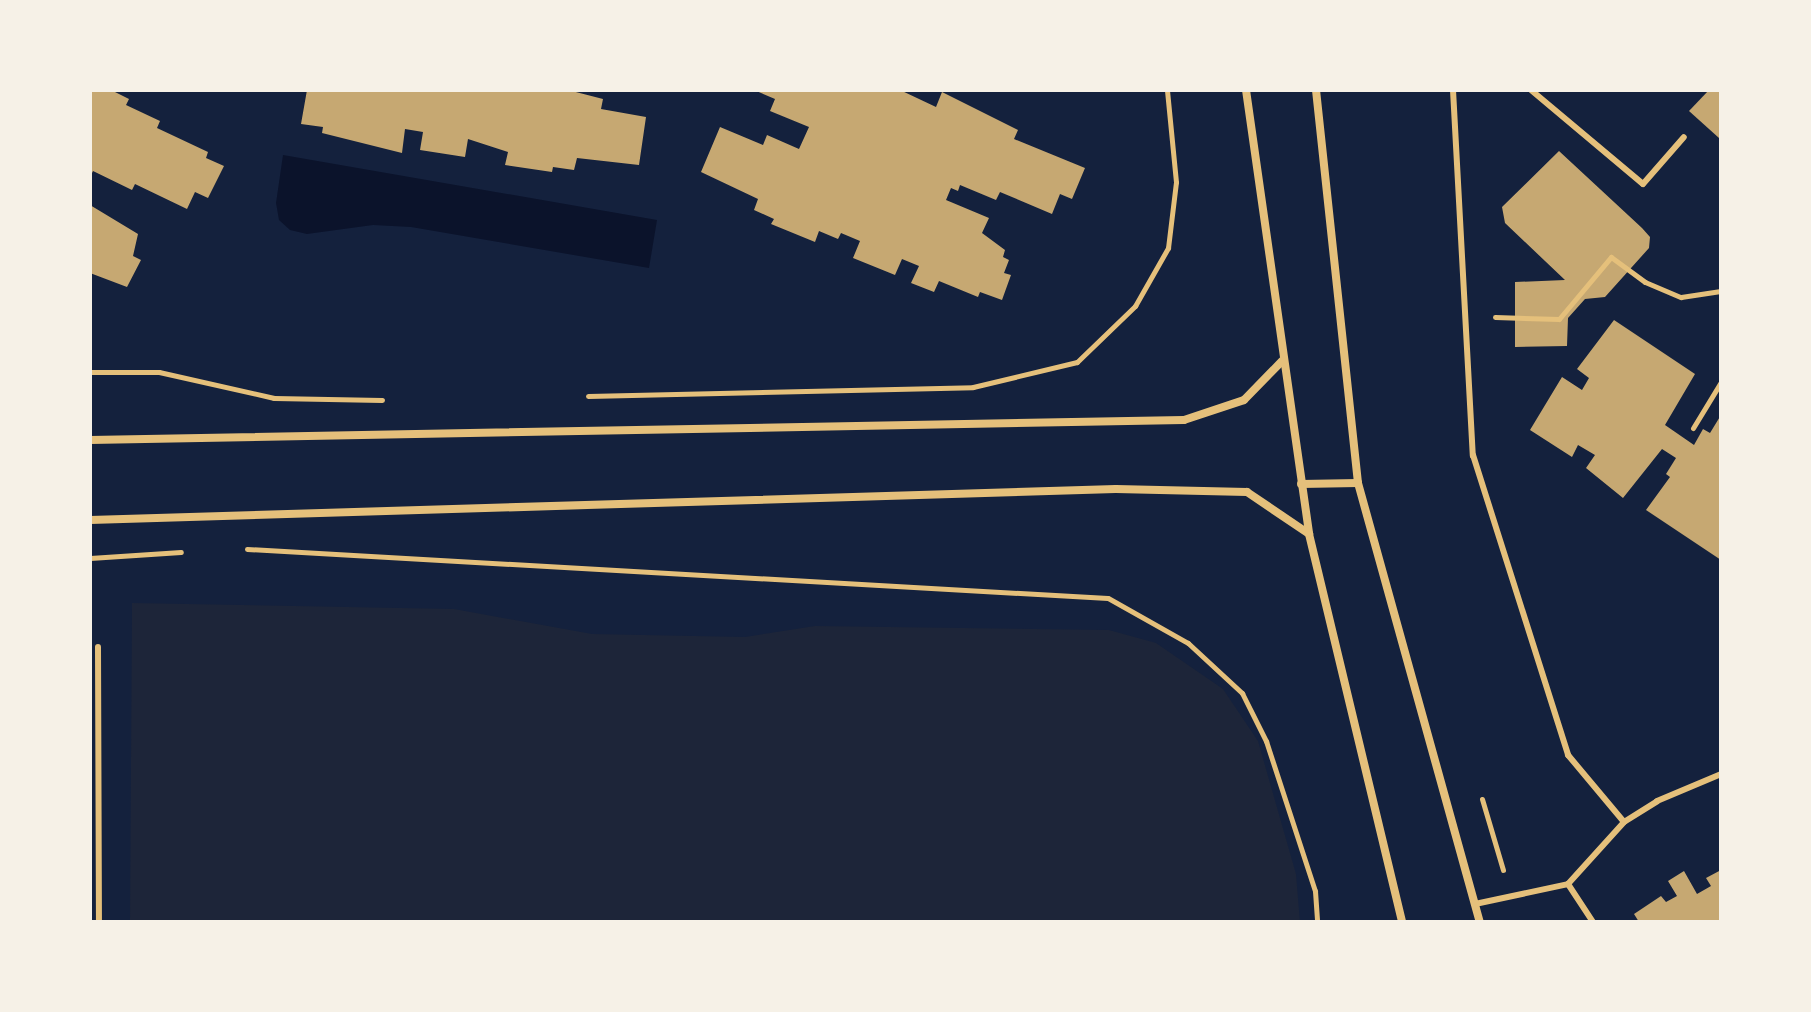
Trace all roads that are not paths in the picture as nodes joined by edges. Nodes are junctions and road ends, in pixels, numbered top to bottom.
1 (1246, 90) edge
2 (1316, 90) edge
3 (1453, 90) edge
4 (1531, 90) edge
5 (1684, 137) dead end
6 (1282, 361) junction
7 (90, 440) edge
8 (1358, 483) junction
9 (1301, 484) junction
10 (90, 520) edge
11 (1309, 534) junction
12 (98, 647) dead end
13 (90, 747) edge
14 (98, 747) junction
15 (1721, 774) edge
16 (1624, 822) junction
17 (1568, 884) junction
18 (1475, 904) junction
19 (99, 922) edge
20 (1402, 922) edge
21 (1480, 922) edge
22 (1593, 922) edge

1 - 6 street
2 - 8 street
3 - 16 lane
4 - 5 lane
6 - 7 street
6 - 9 street
8 - 9 street
8 - 18 street
9 - 11 street
10 - 11 street
11 - 20 street
12 - 14 lane
13 - 14 lane
14 - 19 lane
15 - 16 lane
16 - 17 lane
17 - 18 lane
17 - 22 lane
18 - 21 street

